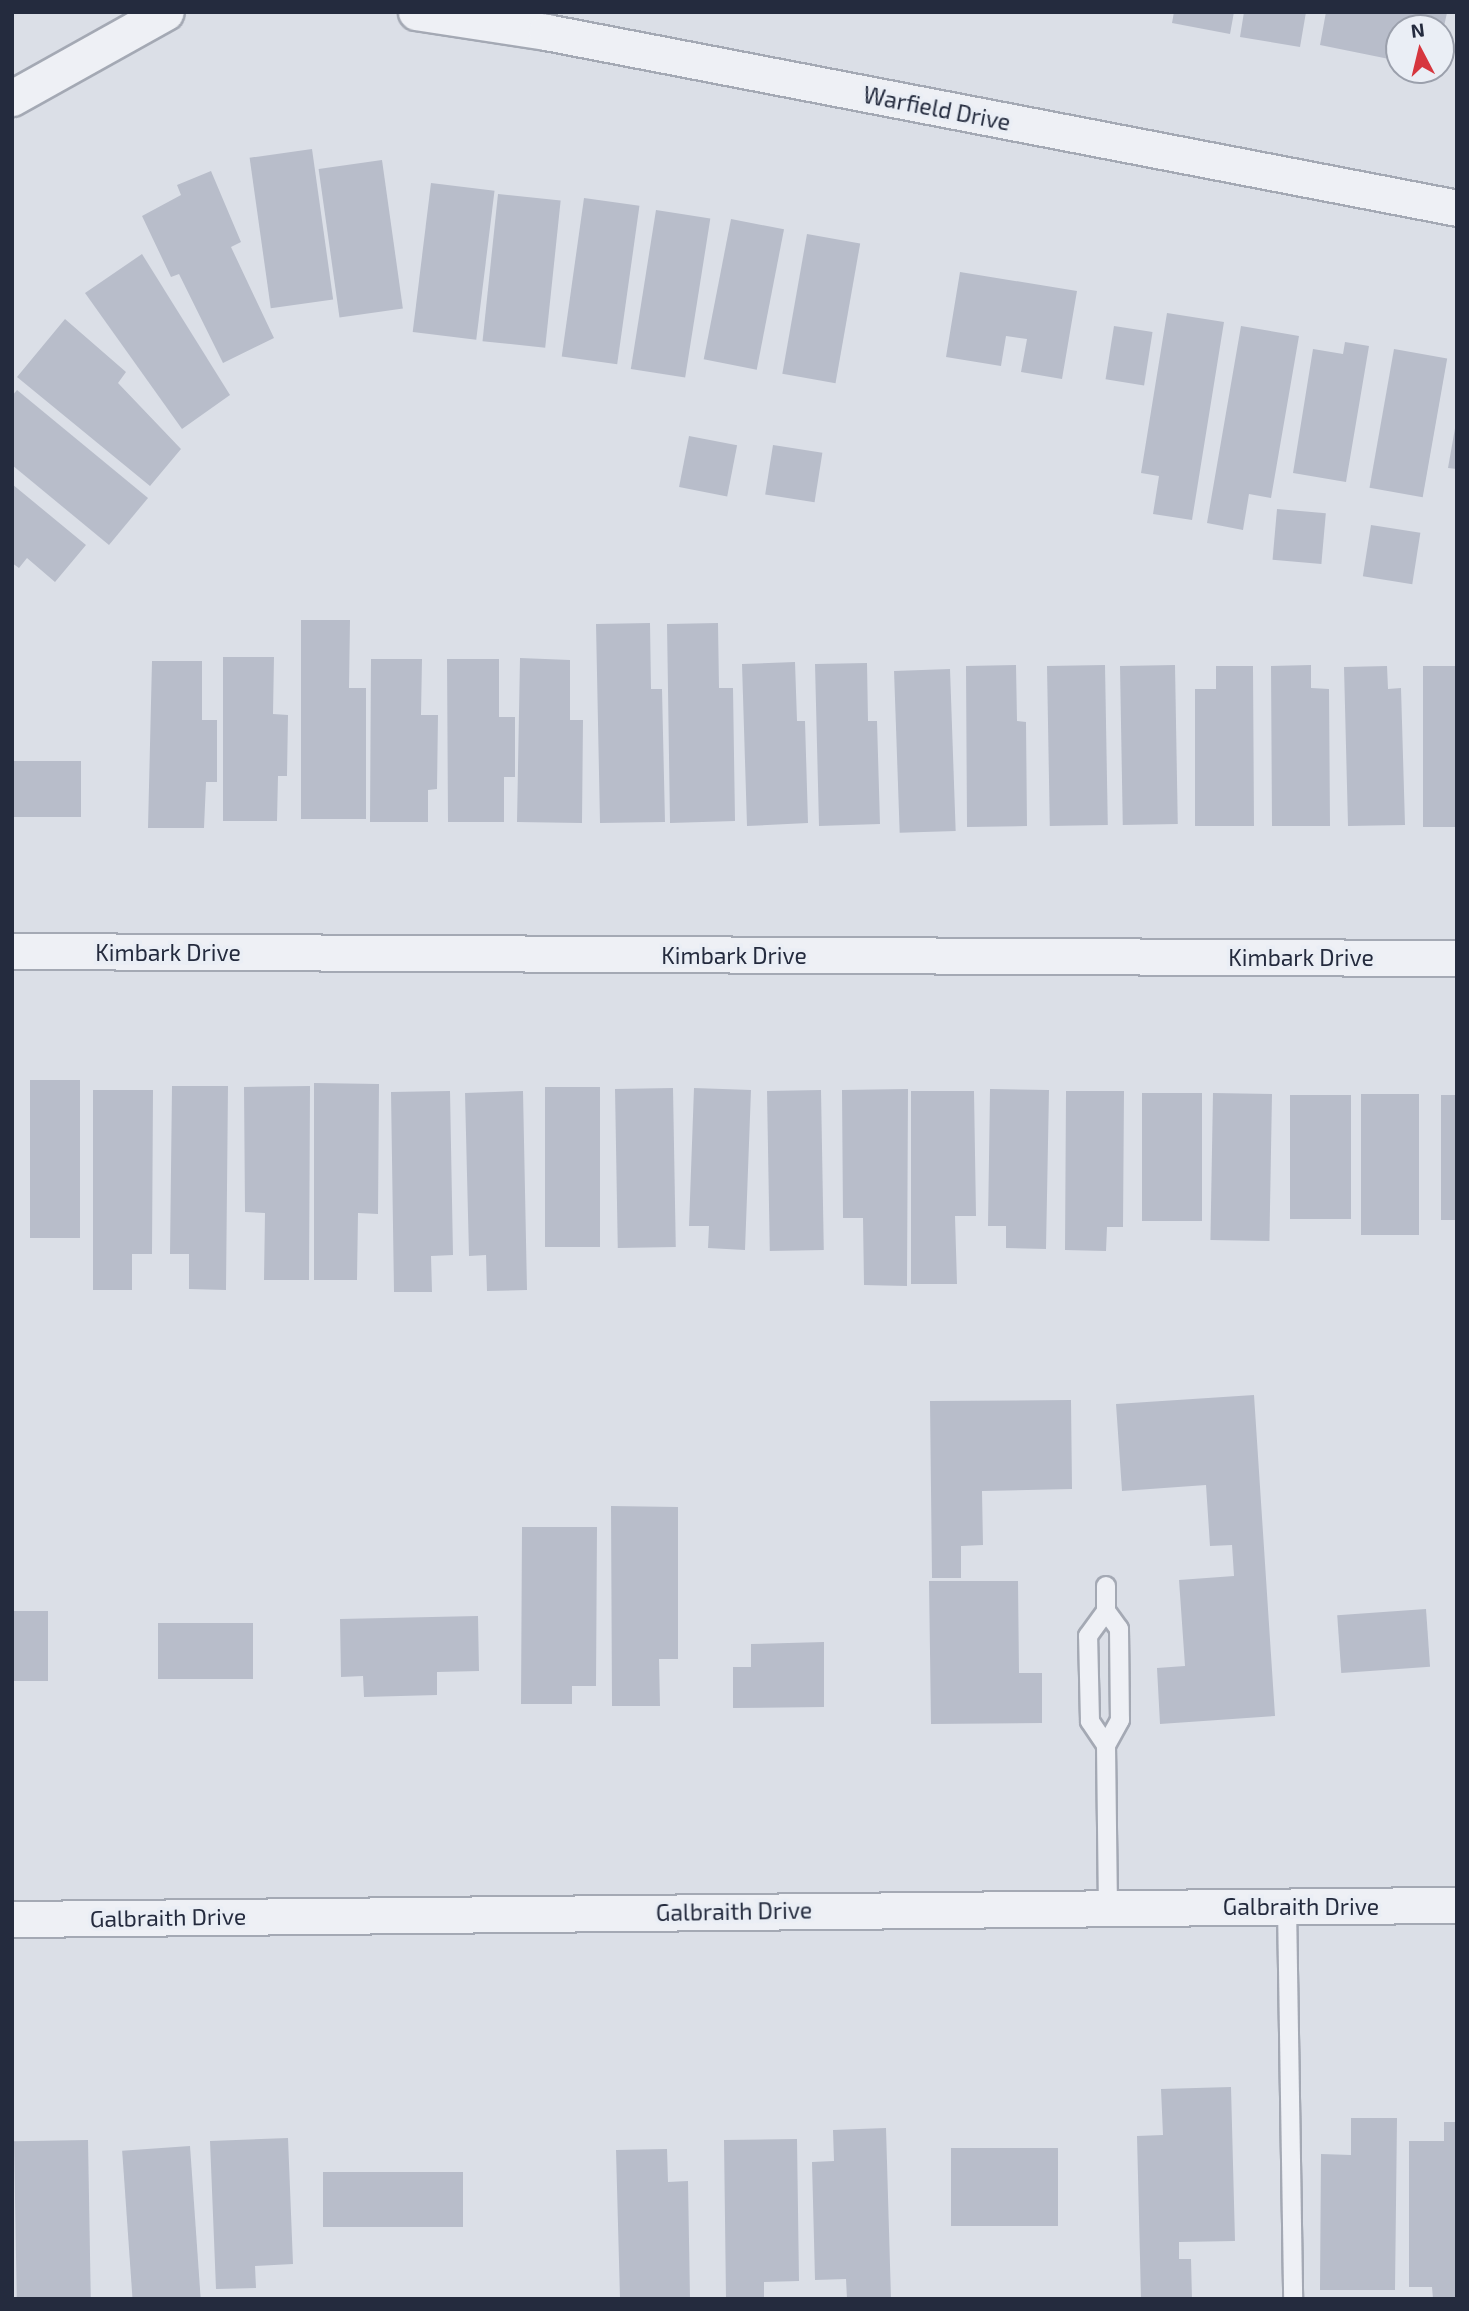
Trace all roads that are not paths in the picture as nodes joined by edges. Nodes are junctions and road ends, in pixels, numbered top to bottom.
1 (166, 12) edge
2 (416, 12) edge
3 (19, 100) edge
4 (1457, 208) edge
5 (12, 951) edge
6 (1457, 958) edge
7 (1106, 1586) dead end
8 (1106, 1611) junction
9 (1106, 1745) junction
10 (1457, 1905) edge
11 (1287, 1906) junction
12 (1108, 1907) junction
13 (12, 1919) edge
14 (1293, 2299) edge

1 - 3 street
2 - 4 street, Warfield Drive
5 - 6 street, Kimbark Drive
7 - 8 lane
8 - 9 lane
8 - 9 lane
9 - 12 lane
10 - 11 street, Galbraith Drive
11 - 12 street, Galbraith Drive
11 - 14 lane
12 - 13 street, Galbraith Drive

